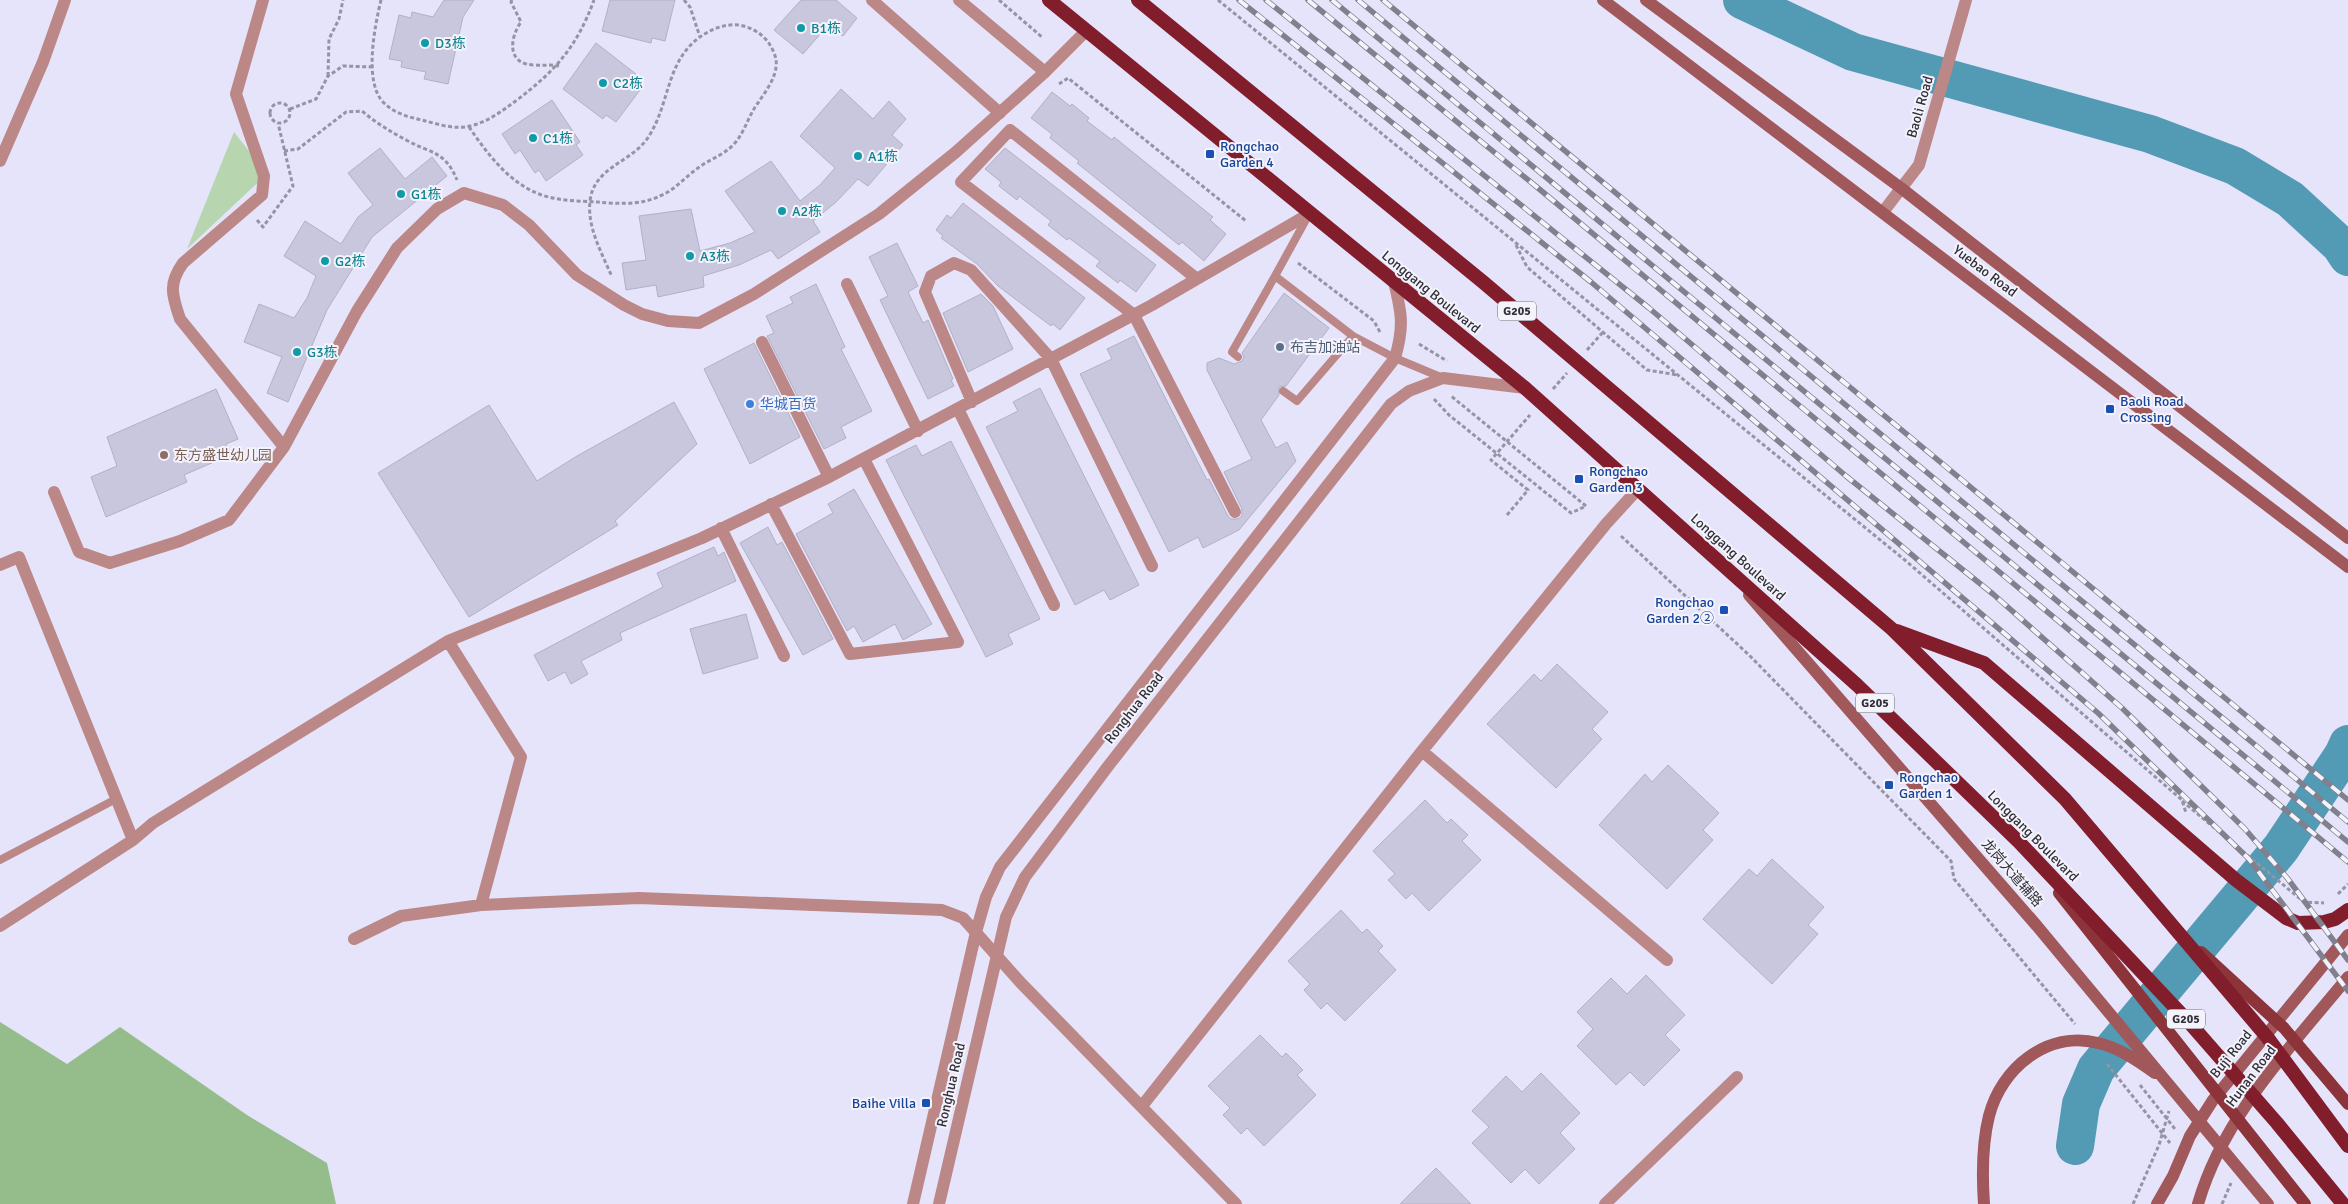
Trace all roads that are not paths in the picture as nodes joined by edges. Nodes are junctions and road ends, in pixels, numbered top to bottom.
1 (65, 0) edge
2 (263, 0) edge
3 (872, 0) edge
4 (959, 0) edge
5 (1048, 0) edge
6 (1138, 0) edge
7 (1603, 0) edge
8 (1646, 0) edge
9 (1966, 0) edge
10 (1086, 32) junction
11 (1045, 72) junction
12 (1000, 113) junction
13 (0, 161) edge
14 (1901, 188) junction
15 (1883, 212) junction
16 (1309, 214) junction
17 (1275, 276) junction
18 (1197, 279) junction
19 (1394, 282) junction
20 (847, 284) dead end
21 (1134, 315) junction
22 (1353, 336) junction
23 (762, 342) dead end
24 (1238, 357) dead end
25 (1395, 358) junction
26 (1051, 359) junction
27 (1443, 378) junction
28 (1525, 388) junction
29 (1283, 391) dead end
30 (972, 402) junction
31 (958, 409) junction
32 (918, 431) junction
33 (284, 447) junction
34 (864, 459) junction
35 (829, 477) junction
36 (1637, 490) junction
37 (54, 492) dead end
38 (771, 504) junction
39 (1235, 512) dead end
40 (721, 528) junction
41 (2348, 538) edge
42 (0, 565) edge
43 (1152, 566) dead end
44 (2348, 567) edge
45 (1726, 568) junction
46 (1054, 605) dead end
47 (1892, 628) junction
48 (448, 641) junction
49 (784, 656) dead end
50 (1422, 751) junction
51 (116, 799) junction
52 (133, 840) junction
53 (2019, 842) junction
54 (0, 860) edge
55 (481, 905) junction
56 (2348, 910) edge
57 (2167, 920) junction
58 (0, 926) edge
59 (976, 932) junction
60 (2348, 935) edge
61 (354, 939) dead end
62 (997, 956) junction
63 (1667, 960) dead end
64 (2348, 977) edge
65 (1737, 1076) dead end
66 (2170, 1084) junction
67 (2348, 1104) edge
68 (1142, 1106) junction
69 (2348, 1146) edge
70 (913, 1204) edge
71 (939, 1204) edge
72 (1236, 1204) edge
73 (1605, 1204) edge
74 (1984, 1204) edge
75 (2157, 1204) edge
76 (2198, 1204) edge
77 (2268, 1204) edge
78 (2305, 1204) edge
79 (2343, 1204) edge

1 - 13 street
2 - 33 street
3 - 12 street
4 - 11 street
5 - 10 highway, Longgang Boulevard / G205
6 - 47 highway, G205
7 - 15 main road, Yuebao Road
8 - 14 main road, Yuebao Road
9 - 14 street, Baoli Road
10 - 11 street
10 - 16 highway, Longgang Boulevard / G205
11 - 12 street
12 - 33 street
14 - 15 street, Baoli Road
14 - 41 main road, Yuebao Road
15 - 44 main road, Yuebao Road
16 - 17 lane
16 - 18 street
16 - 19 highway, Longgang Boulevard / G205
17 - 22 lane
17 - 24 lane
18 - 21 street
18 - 21 street
19 - 25 street, Ronghua Road
19 - 28 highway, Longgang Boulevard / G205
20 - 32 street
21 - 26 street
21 - 39 street
22 - 25 lane
22 - 29 lane
23 - 35 street
25 - 27 lane
25 - 59 street, Ronghua Road
26 - 30 street
26 - 30 street
26 - 43 street
27 - 28 street, Ronghua Road
27 - 62 street, Ronghua Road
28 - 36 highway, Longgang Boulevard / G205
30 - 31 street
31 - 32 street
31 - 46 street
32 - 34 street
33 - 37 street
34 - 35 street
34 - 38 street
35 - 38 street
36 - 45 highway, Longgang Boulevard / G205
36 - 50 street
38 - 40 street
40 - 48 street
40 - 49 street
42 - 51 street
45 - 53 highway, Longgang Boulevard / G205
45 - 66 main road, 龙岗大道辅路
47 - 56 highway
47 - 57 highway, G205
48 - 52 street
48 - 55 street
50 - 63 street
50 - 68 street
51 - 52 street
51 - 54 lane
52 - 58 street
53 - 78 main road, 龙岗大道辅路
53 - 79 highway, Longgang Boulevard / G205
55 - 59 street
55 - 61 street
57 - 67 main road
57 - 69 highway, G205
59 - 62 street
59 - 70 street, Ronghua Road
60 - 75 main road, Buji Road
62 - 68 street
62 - 71 street, Ronghua Road
64 - 76 main road, Hunan Road
65 - 73 street
66 - 74 main road
66 - 77 main road, 龙岗大道辅路
68 - 72 street

